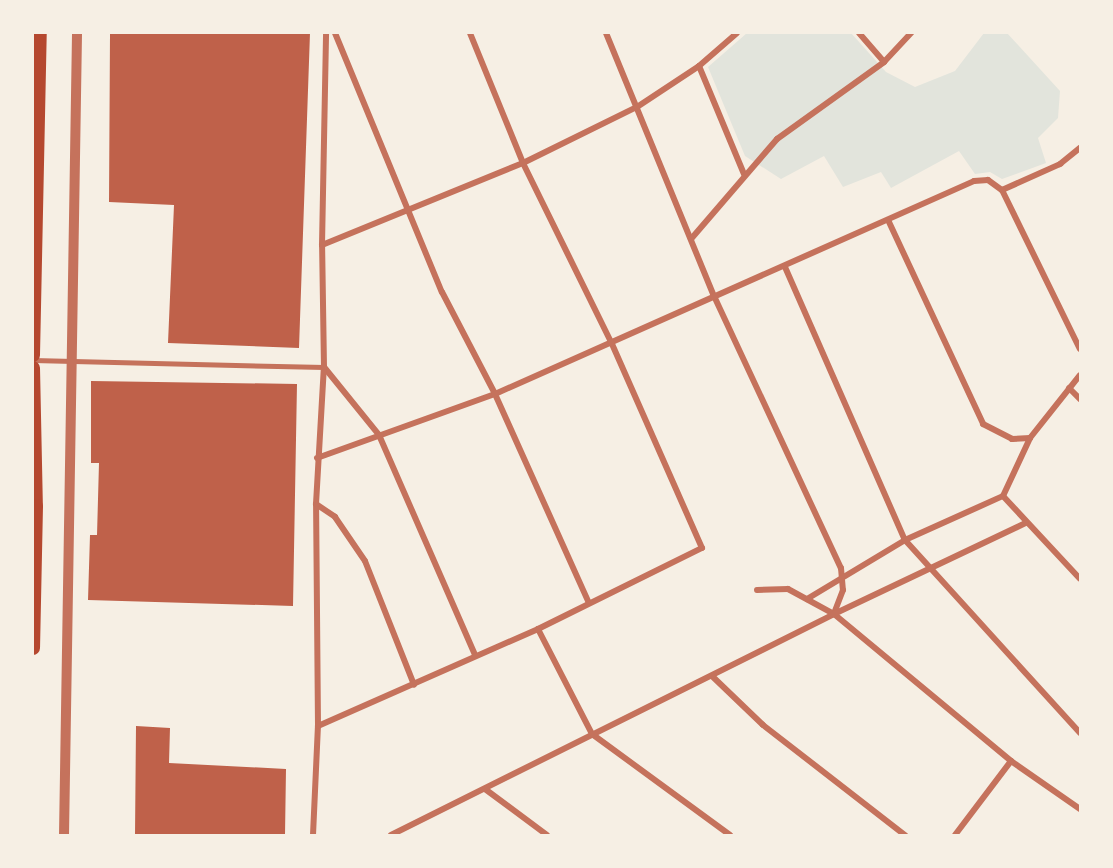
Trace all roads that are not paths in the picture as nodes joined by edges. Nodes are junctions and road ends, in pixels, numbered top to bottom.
1 (40, 33) edge
2 (77, 33) edge
3 (326, 33) edge
4 (335, 33) edge
5 (470, 33) edge
6 (606, 33) edge
7 (737, 33) edge
8 (859, 33) edge
9 (911, 33) edge
10 (884, 62) junction
11 (699, 66) junction
12 (637, 107) junction
13 (1080, 148) edge
14 (523, 164) junction
15 (744, 174) junction
16 (1002, 190) junction
17 (408, 210) junction
18 (889, 222) junction
19 (691, 239) junction
20 (322, 245) junction
21 (785, 267) junction
22 (714, 296) junction
23 (612, 344) junction
24 (1080, 349) edge
25 (33, 355) edge
26 (33, 360) edge
27 (70, 362) junction
28 (324, 367) junction
29 (33, 368) edge
30 (1080, 375) edge
31 (1069, 388) junction
32 (495, 394) junction
33 (1080, 399) edge
34 (379, 435) junction
35 (1030, 438) junction
36 (317, 458) junction
37 (1004, 496) junction
38 (316, 504) junction
39 (35, 505) edge
40 (1026, 523) junction
41 (905, 540) junction
42 (930, 568) junction
43 (842, 579) junction
44 (1080, 579) edge
45 (757, 590) dead end
46 (807, 599) junction
47 (589, 603) junction
48 (834, 614) junction
49 (538, 629) junction
50 (33, 648) edge
51 (475, 655) junction
52 (713, 677) junction
53 (414, 685) junction
54 (318, 726) junction
55 (592, 734) junction
56 (1080, 734) edge
57 (1011, 761) junction
58 (485, 789) junction
59 (1080, 809) edge
60 (64, 835) edge
61 (313, 835) edge
62 (391, 835) edge
63 (547, 835) edge
64 (730, 835) edge
65 (905, 835) edge
66 (955, 835) edge

1 - 25 main road
2 - 27 street
3 - 20 street
4 - 17 street
5 - 14 street
6 - 12 street
7 - 11 street
8 - 10 street
9 - 10 street
10 - 15 street
11 - 12 street
11 - 15 street
12 - 14 street
12 - 19 street
13 - 16 street
14 - 17 street
14 - 23 street
15 - 19 street
16 - 18 street
16 - 24 street
17 - 20 street
17 - 32 street
18 - 21 street
18 - 35 street
19 - 22 street
20 - 28 street
21 - 22 street
21 - 41 street
22 - 23 street
22 - 43 street
23 - 32 street
23 - 47 street
26 - 27 lane
27 - 28 lane
27 - 60 street
28 - 34 street
28 - 36 street
29 - 39 main road
30 - 31 street
31 - 33 street
31 - 35 street
32 - 34 street
32 - 47 street
34 - 36 street
34 - 51 street
35 - 37 street
36 - 38 street
37 - 40 street
37 - 41 street
38 - 53 street
38 - 54 street
39 - 50 main road
40 - 42 street
40 - 44 street
41 - 42 street
41 - 43 street
42 - 48 street
42 - 56 street
43 - 46 street
43 - 48 street
45 - 46 street
46 - 48 street
47 - 49 street
48 - 52 street
48 - 57 street
49 - 51 street
49 - 55 street
51 - 53 street
52 - 55 street
52 - 65 street
53 - 54 street
54 - 61 street
55 - 58 street
55 - 64 street
57 - 59 street
57 - 66 street
58 - 62 street
58 - 63 street

